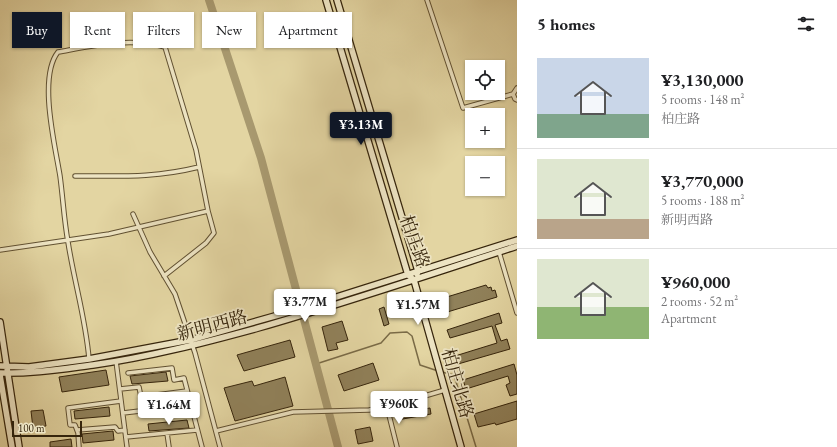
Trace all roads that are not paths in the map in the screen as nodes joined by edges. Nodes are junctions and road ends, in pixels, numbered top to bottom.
1 (326, 0) edge
2 (337, 0) edge
3 (427, 0) edge
4 (517, 88) edge
5 (513, 94) junction
6 (517, 100) edge
7 (199, 167) junction
8 (75, 176) dead end
9 (208, 211) junction
10 (133, 214) dead end
11 (139, 227) junction
12 (517, 240) edge
13 (67, 241) junction
14 (517, 246) edge
15 (0, 250) edge
16 (499, 252) junction
17 (418, 271) junction
18 (408, 275) junction
19 (164, 276) junction
20 (414, 280) junction
21 (517, 313) edge
22 (0, 322) edge
23 (190, 340) junction
24 (192, 346) junction
25 (89, 359) junction
26 (116, 362) junction
27 (0, 366) edge
28 (7, 367) junction
29 (8, 373) junction
30 (128, 373) dead end
31 (0, 374) edge
32 (120, 389) junction
33 (445, 390) junction
34 (187, 391) junction
35 (121, 401) junction
36 (191, 405) junction
37 (387, 407) junction
38 (123, 414) junction
39 (77, 430) junction
40 (125, 430) junction
41 (198, 430) junction
42 (216, 431) junction
43 (167, 432) junction
44 (126, 436) junction
45 (12, 447) edge
46 (19, 447) edge
47 (79, 447) edge
48 (127, 447) edge
49 (169, 447) edge
50 (202, 447) edge
51 (220, 447) edge
52 (397, 447) edge
53 (461, 447) edge

1 - 18 street, 柏庄路
2 - 17 street, 柏庄路
3 - 5 street
4 - 5 street
5 - 6 street
7 - 8 street
7 - 9 street
7 - 13 street
9 - 11 street
9 - 19 street
10 - 11 street
11 - 13 street
11 - 19 street
12 - 17 street, 新明西路
13 - 15 street
13 - 25 street
14 - 16 street, 新明西路
16 - 20 street, 新明西路
16 - 21 street
17 - 18 street, 新明西路
17 - 20 street, 柏庄路
18 - 20 street, 柏庄路
18 - 23 street, 新明西路
19 - 23 street
20 - 24 street, 新明西路
20 - 33 street, 柏庄北路
22 - 28 street
23 - 24 street
23 - 25 street, 新明西路
24 - 26 street, 新明西路
24 - 42 street
25 - 28 street, 新明西路
26 - 29 street, 新明西路
26 - 32 street
27 - 28 street, 新明西路
28 - 29 street
29 - 31 street, 新明西路
29 - 46 street
30 - 34 street
31 - 45 street
32 - 34 street
32 - 35 street
33 - 37 street
33 - 53 street, 柏庄北路
34 - 36 street
35 - 38 street
35 - 39 street
36 - 38 street
36 - 41 street
37 - 42 street
37 - 52 street
38 - 40 street
39 - 40 street
39 - 47 street
40 - 44 street
41 - 43 street
41 - 50 street
42 - 51 street
43 - 44 street
43 - 49 street
44 - 48 street

